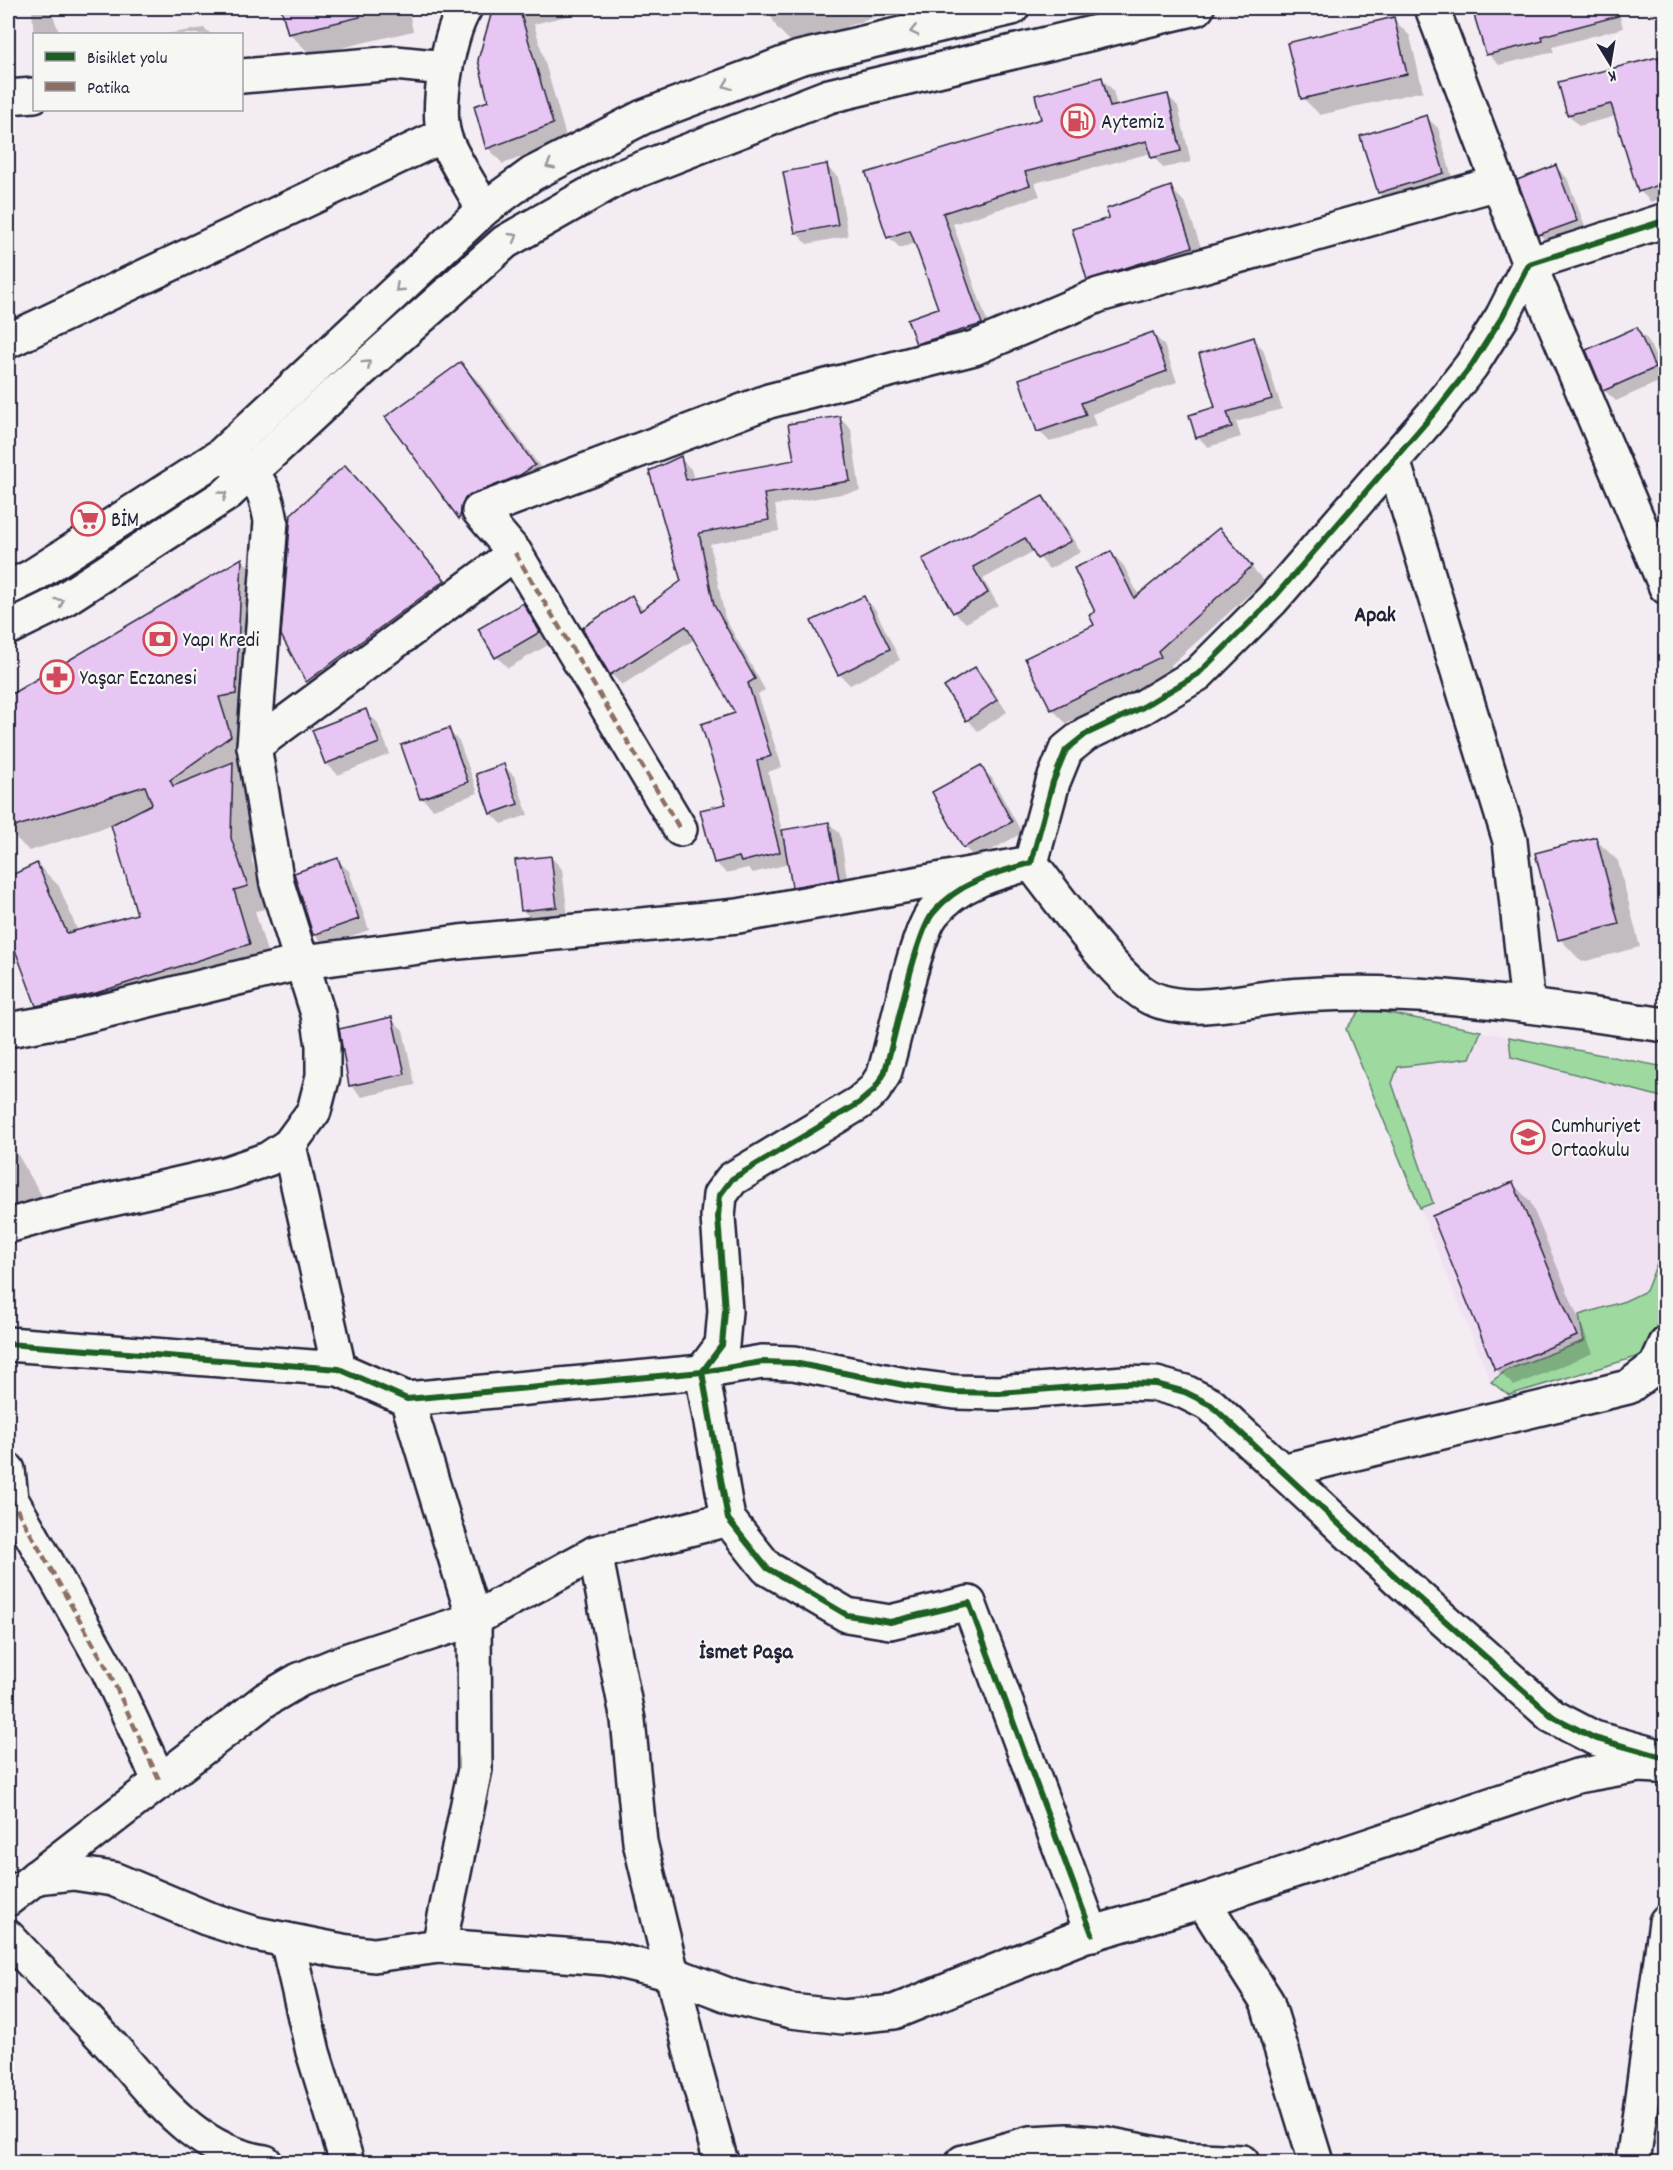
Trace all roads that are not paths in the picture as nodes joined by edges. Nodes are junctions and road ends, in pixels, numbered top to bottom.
1 (1012, 8) edge
2 (1197, 8) edge
3 (1432, 8) edge
4 (460, 11) edge
5 (446, 68) junction
6 (243, 76) edge
7 (33, 94) edge
8 (8, 97) edge
9 (444, 135) junction
10 (1498, 183) junction
11 (483, 209) junction
12 (1665, 220) edge
13 (1529, 264) junction
14 (8, 341) edge
15 (220, 456) junction
16 (1393, 460) junction
17 (250, 472) junction
18 (514, 553) junction
19 (1665, 587) edge
20 (8, 588) edge
21 (8, 628) edge
22 (254, 746) junction
23 (680, 829) dead end
24 (1031, 863) junction
25 (303, 962) junction
26 (1528, 1006) junction
27 (1665, 1025) edge
28 (8, 1030) edge
29 (289, 1145) junction
30 (8, 1226) edge
31 (8, 1344) edge
32 (1665, 1344) edge
33 (339, 1369) junction
34 (702, 1372) junction
35 (407, 1399) junction
36 (8, 1470) edge
37 (1282, 1471) junction
38 (728, 1519) junction
39 (595, 1554) junction
40 (474, 1619) junction
41 (1665, 1758) edge
42 (1665, 1766) edge
43 (160, 1782) junction
44 (36, 1877) junction
45 (8, 1899) edge
46 (1203, 1901) junction
47 (1665, 1922) edge
48 (1092, 1934) junction
49 (8, 1937) edge
50 (287, 1940) junction
51 (439, 1946) junction
52 (673, 1974) junction
53 (266, 2163) edge
54 (347, 2163) edge
55 (722, 2163) edge
56 (963, 2163) edge
57 (1242, 2163) edge
58 (1316, 2163) edge
59 (1633, 2163) edge

1 -> 11 street
17 -> 2 street
3 - 10 street
4 - 5 street
5 - 6 street
5 - 9 street
7 - 8 street
9 - 11 street
9 - 14 street
10 - 13 street
10 - 18 street
11 -> 15 street
12 - 13 street
13 - 16 street
13 - 19 street
15 - 17 street
15 - 20 street
16 - 24 street
16 - 26 street
21 -> 17 street
17 - 22 street
18 - 22 street
18 - 23 street
22 - 25 street
24 - 25 street
24 - 26 street
24 - 34 street
25 - 28 street
25 - 29 street
26 - 27 street
29 - 30 street
29 - 33 street
31 - 33 street
32 - 37 street
33 - 35 street
34 - 35 street
34 - 37 street
34 - 38 street
35 - 40 street
36 - 43 street
37 - 41 street
38 - 39 street
38 - 48 street
39 - 40 street
39 - 52 street
40 - 43 street
40 - 51 street
42 - 46 street
43 - 44 street
44 - 45 street
44 - 50 street
46 - 48 street
46 - 58 street
47 - 59 street
48 - 52 street
49 - 53 street
50 - 51 street
50 - 54 street
51 - 52 street
52 - 55 street
56 - 57 street

